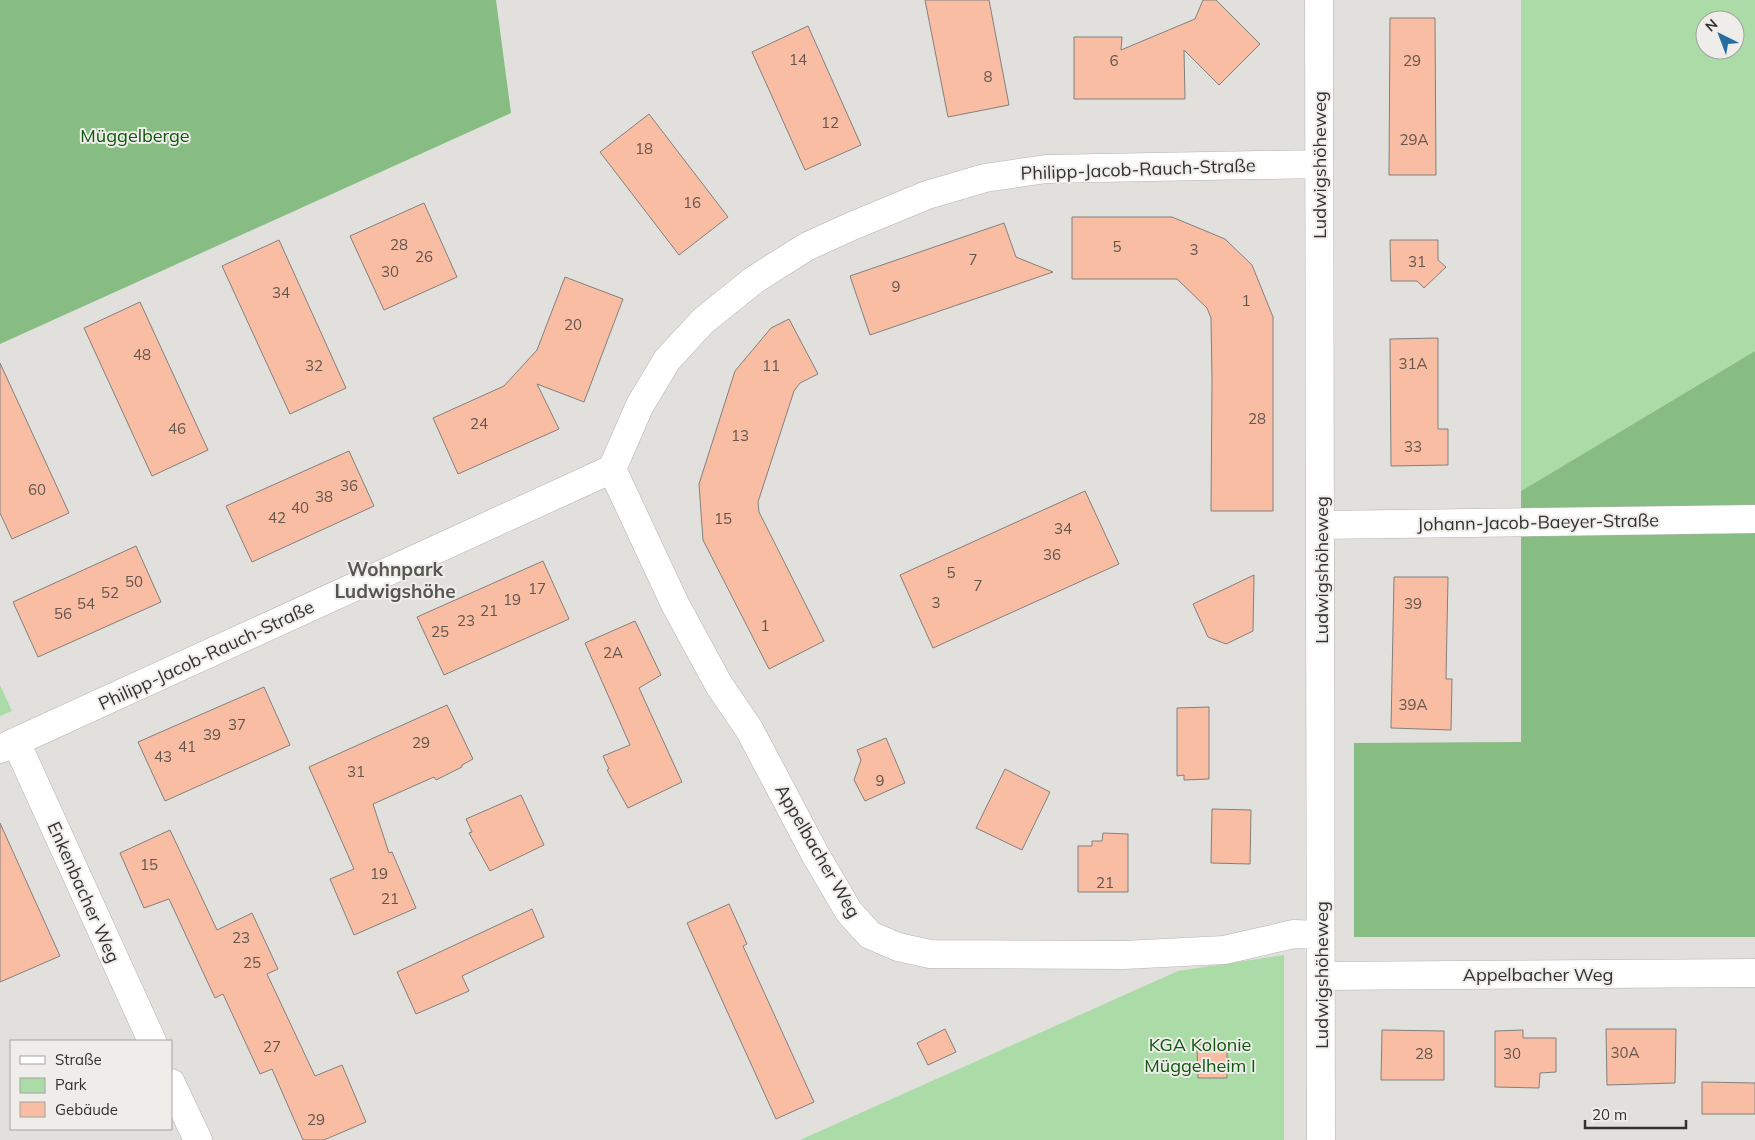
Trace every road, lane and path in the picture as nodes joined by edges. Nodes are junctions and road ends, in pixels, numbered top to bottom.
1 (1319, 0) edge
2 (1319, 164) junction
3 (612, 469) junction
4 (1755, 519) edge
5 (1321, 525) junction
6 (8, 745) edge
7 (1320, 936) junction
8 (1755, 973) edge
9 (1322, 976) junction
10 (152, 1040) edge
11 (172, 1085) edge
12 (198, 1140) edge
13 (1322, 1140) edge

1 - 2 street, Ludwigshöheweg
2 - 3 street, Philipp-Jacob-Rauch-Straße
2 - 5 street, Ludwigshöheweg
3 - 6 street, Philipp-Jacob-Rauch-Straße
3 - 7 street, Appelbacher Weg
4 - 5 street, Johann-Jacob-Baeyer-Straße
5 - 7 street, Ludwigshöheweg
6 - 10 street, Enkenbacher Weg
7 - 9 street, Ludwigshöheweg
8 - 9 street, Appelbacher Weg
9 - 13 street, Ludwigshöheweg
11 - 12 street

